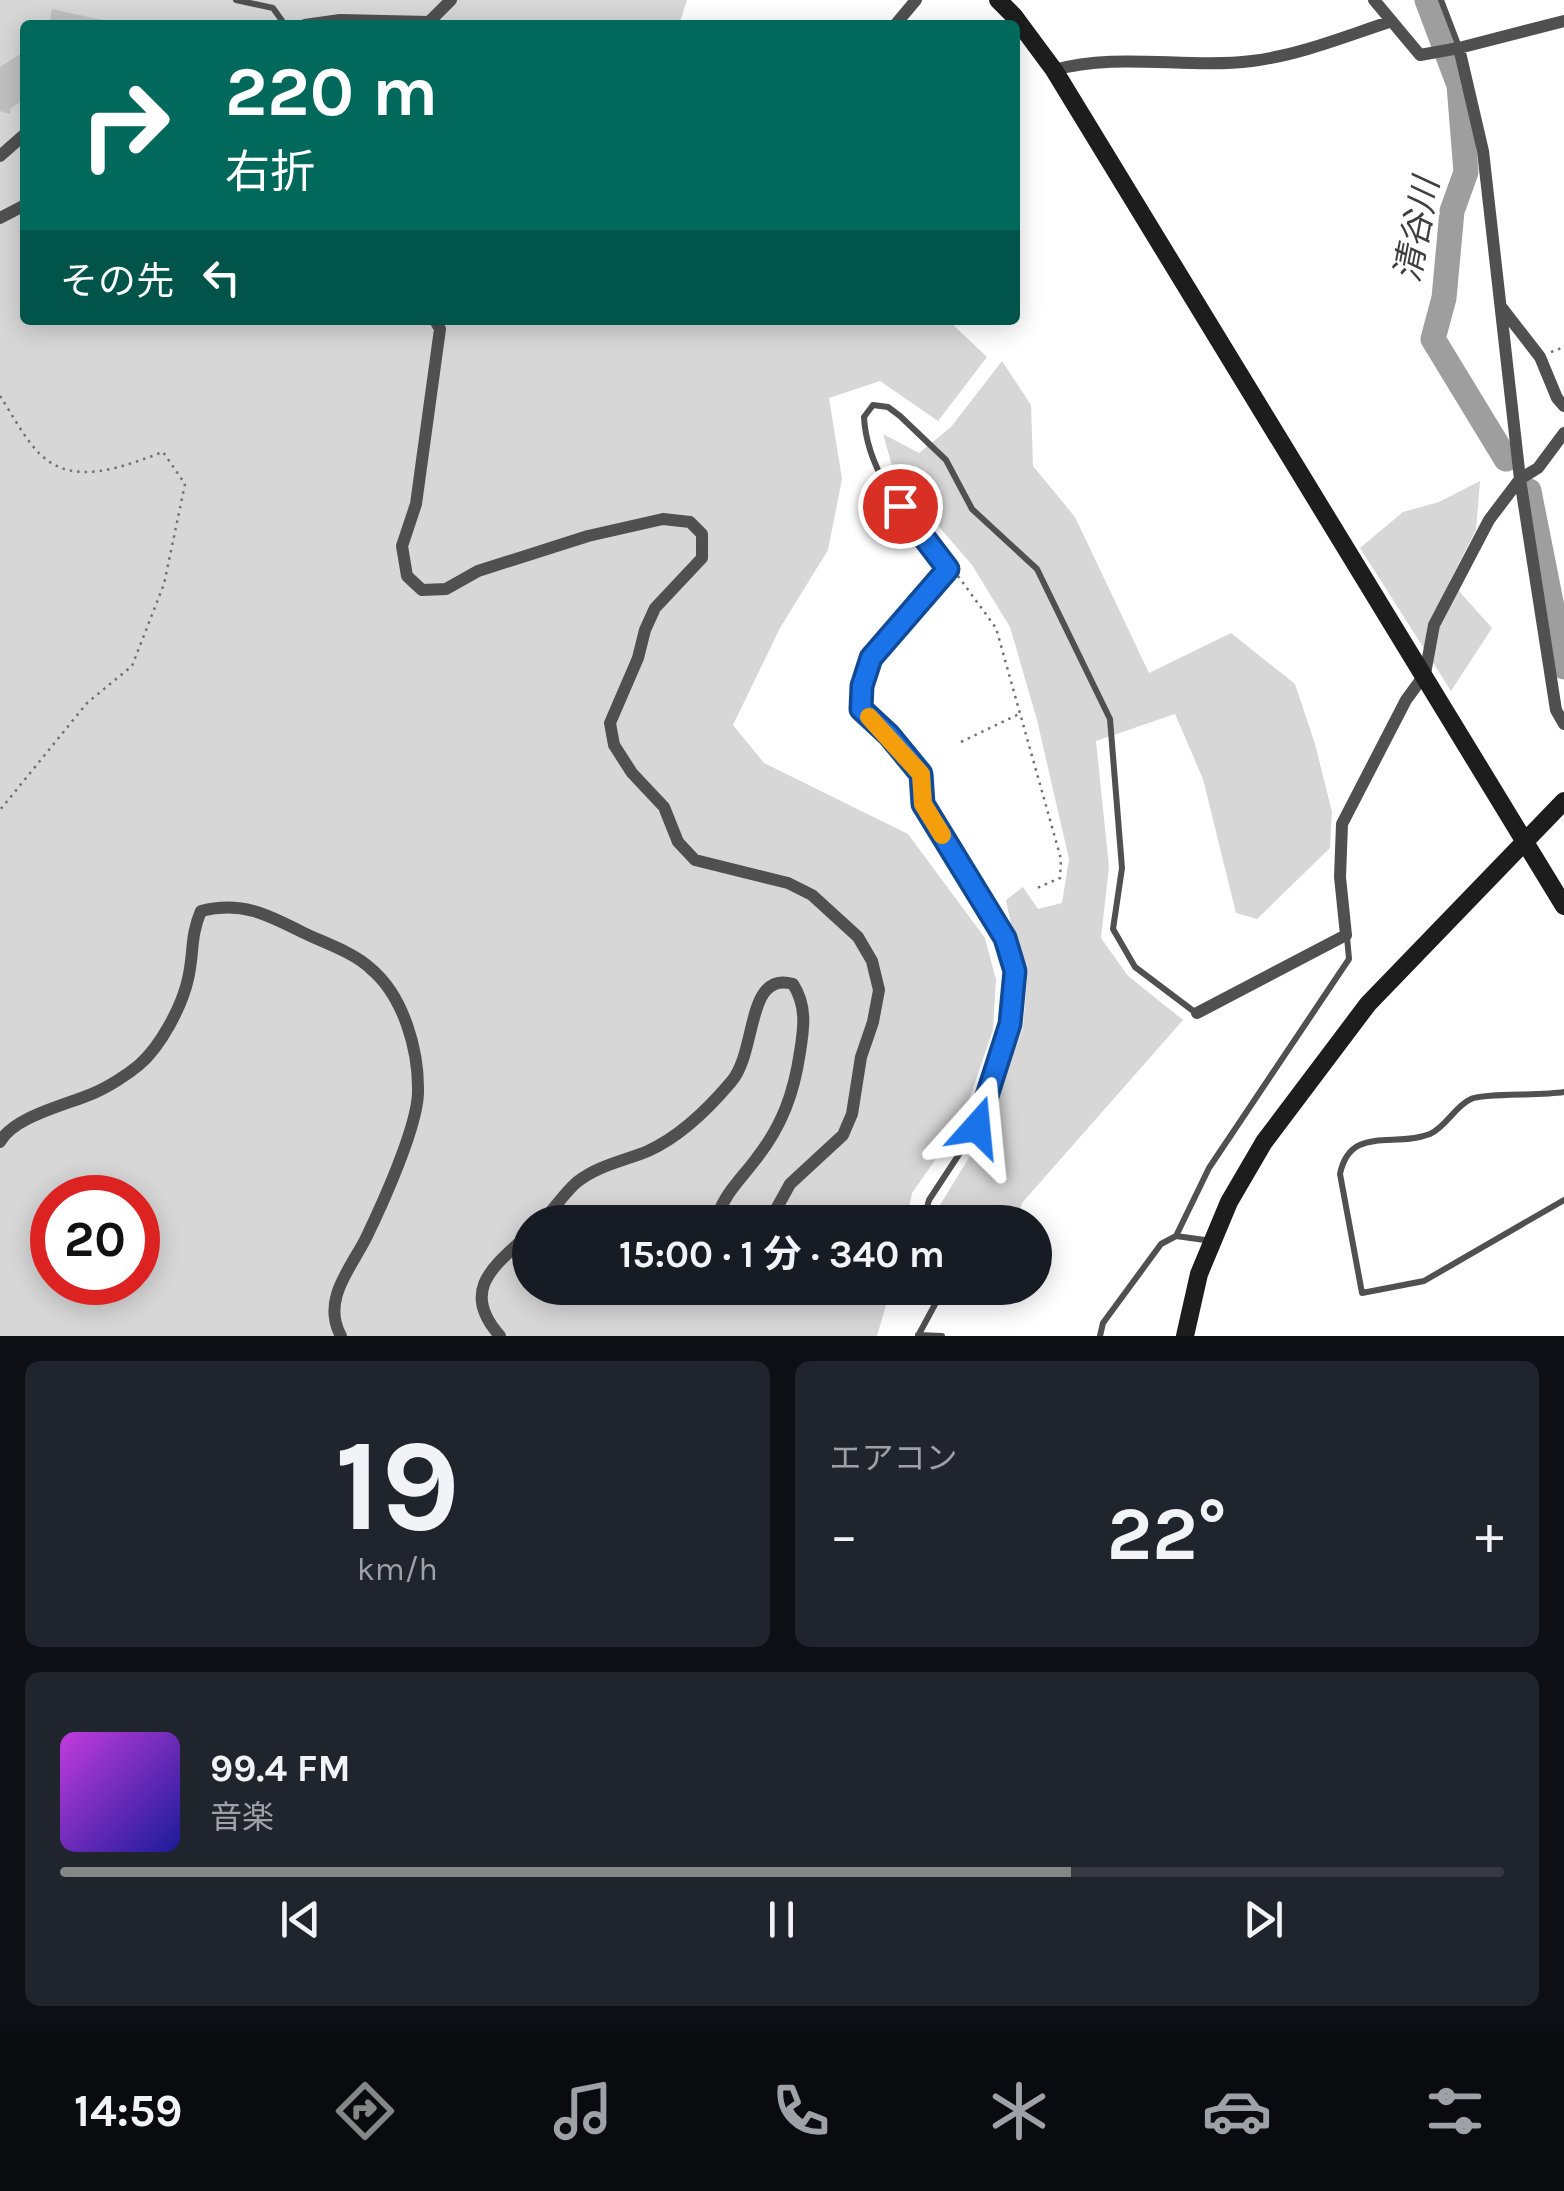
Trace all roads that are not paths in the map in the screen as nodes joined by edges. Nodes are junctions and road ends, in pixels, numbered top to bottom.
1 (236, 0) edge
2 (451, 0) edge
3 (916, 0) edge
4 (998, 0) edge
5 (1374, 0) edge
6 (1441, 0) edge
7 (281, 20) edge
8 (431, 20) edge
9 (899, 20) edge
10 (1017, 20) edge
11 (1392, 21) junction
12 (1564, 21) edge
13 (1020, 24) edge
14 (1459, 48) junction
15 (1054, 70) junction
16 (20, 138) edge
17 (0, 156) edge
18 (1502, 308) junction
19 (438, 325) edge
20 (1564, 406) edge
21 (1564, 433) edge
22 (1520, 479) junction
23 (1425, 674) junction
24 (1564, 724) edge
25 (1564, 800) edge
26 (1524, 840) junction
27 (1564, 906) edge
28 (1346, 935) junction
29 (1197, 1014) joint
30 (1564, 1092) edge
31 (0, 1142) edge
32 (1564, 1200) edge
33 (556, 1205) edge
34 (722, 1205) edge
35 (779, 1205) edge
36 (928, 1205) edge
37 (1176, 1236) junction
38 (1213, 1241) junction
39 (512, 1252) edge
40 (935, 1305) edge
41 (918, 1335) edge
42 (341, 1336) edge
43 (500, 1336) edge
44 (942, 1336) edge
45 (1100, 1336) edge
46 (1186, 1336) edge

1 - 7 lane
2 - 8 street
3 - 9 street
4 - 10 street
5 - 11 street
6 - 14 lane
11 - 14 street
11 - 15 street
12 - 14 street
13 - 15 street
14 - 18 street
15 - 23 street
16 - 17 street
18 - 20 street
18 - 22 street
19 - 35 street
21 - 22 street
22 - 23 street
22 - 24 street
23 - 26 street
23 - 28 street
25 - 26 street
26 - 27 street
26 - 38 street
28 - 29 street
28 - 37 lane
29 - 36 lane
30 - 32 lane
31 - 42 street
33 - 34 street
37 - 38 lane
37 - 45 lane
38 - 46 street
39 - 43 street
40 - 41 lane
41 - 44 lane

